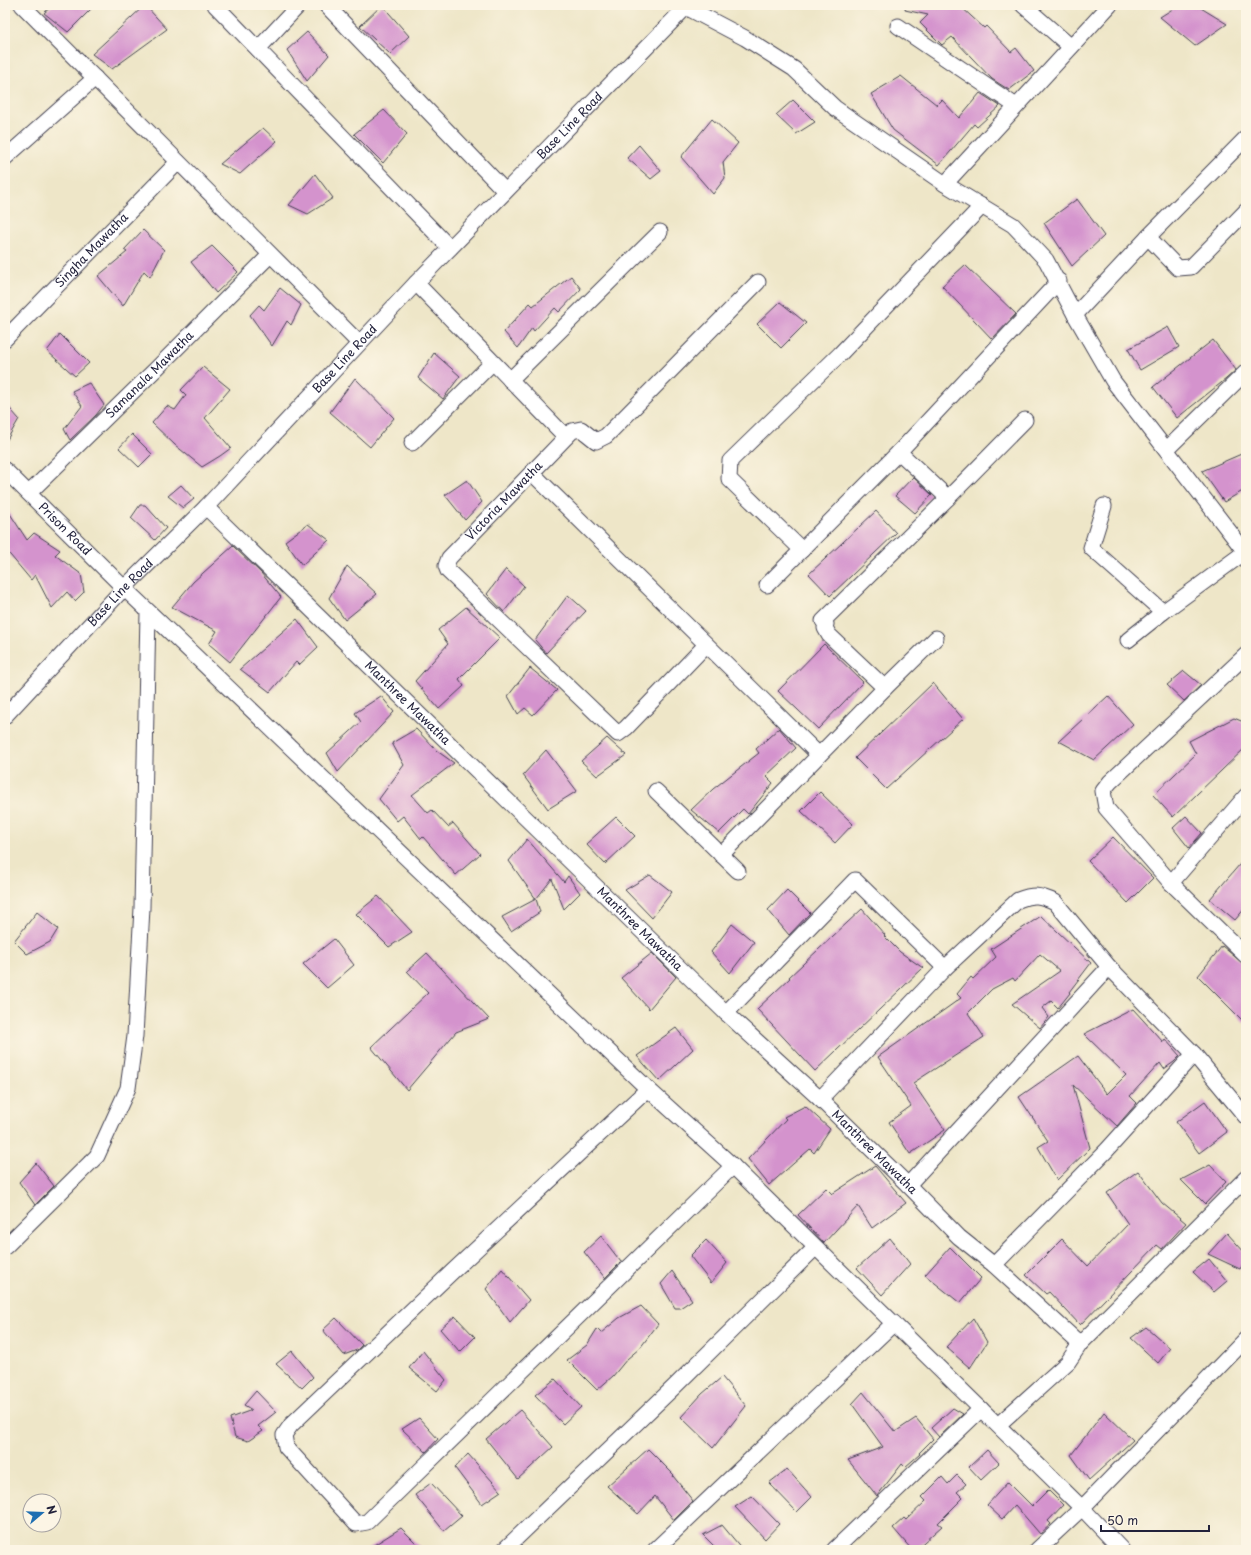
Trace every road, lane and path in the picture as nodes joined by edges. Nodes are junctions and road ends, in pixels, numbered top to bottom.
1 (22, 5) edge
2 (215, 5) edge
3 (299, 5) edge
4 (326, 5) edge
5 (1023, 5) edge
6 (1110, 5) edge
7 (687, 6) edge
8 (898, 26) dead end
9 (1071, 47) junction
10 (258, 49) junction
11 (95, 78) junction
12 (1016, 106) junction
13 (1246, 138) edge
14 (5, 158) edge
15 (178, 162) junction
16 (945, 184) junction
17 (505, 191) junction
18 (982, 206) junction
19 (1246, 211) edge
20 (660, 232) dead end
21 (1148, 237) junction
22 (450, 248) junction
23 (270, 255) junction
24 (758, 282) dead end
25 (1059, 282) junction
26 (416, 284) junction
27 (1075, 315) junction
28 (5, 339) edge
29 (359, 343) junction
30 (492, 362) junction
31 (1246, 372) edge
32 (510, 380) junction
33 (1025, 420) dead end
34 (566, 437) junction
35 (412, 442) dead end
36 (1167, 449) junction
37 (899, 452) junction
38 (5, 470) edge
39 (532, 473) junction
40 (28, 493) junction
41 (948, 498) junction
42 (1104, 506) dead end
43 (206, 507) junction
44 (802, 550) junction
45 (1246, 552) edge
46 (767, 585) dead end
47 (124, 588) junction
48 (148, 612) junction
49 (1163, 612) junction
50 (936, 638) dead end
51 (1128, 640) dead end
52 (706, 645) junction
53 (1246, 655) edge
54 (885, 688) junction
55 (10, 700) edge
56 (5, 716) edge
57 (819, 755) junction
58 (656, 791) dead end
59 (1246, 796) edge
60 (721, 855) junction
61 (738, 871) dead end
62 (1171, 883) junction
63 (1246, 956) edge
64 (1109, 967) junction
65 (945, 968) junction
66 (726, 1013) junction
67 (1194, 1054) junction
68 (648, 1089) junction
69 (820, 1099) junction
70 (1246, 1117) edge
71 (733, 1166) junction
72 (1246, 1178) edge
73 (908, 1185) junction
74 (5, 1247) edge
75 (815, 1248) junction
76 (994, 1265) junction
77 (894, 1323) junction
78 (1246, 1340) edge
79 (1080, 1344) junction
80 (981, 1409) junction
81 (998, 1425) junction
82 (1082, 1508) junction
83 (504, 1550) edge
84 (655, 1550) edge
85 (834, 1550) edge
86 (1037, 1550) edge
87 (1122, 1550) edge

1 - 11 street
2 - 10 street
3 - 10 street
4 - 17 street
5 - 9 street
6 - 9 street
7 - 16 street
7 - 17 street, Base Line Road
8 - 12 street
9 - 12 street
10 - 22 street
11 - 14 street
11 - 15 street
12 - 16 street
13 - 21 street
15 - 23 street
15 - 28 street, Singha Mawatha
16 - 18 street
17 - 22 street, Base Line Road
18 - 25 street
18 - 44 street
19 - 21 street
20 - 32 street
21 - 27 street
22 - 26 street, Base Line Road
23 - 29 street
23 - 40 street, Samanala Mawatha
24 - 34 street
25 - 27 street
25 - 37 street
26 - 29 street, Base Line Road
26 - 30 street
27 - 36 street
29 - 43 street, Base Line Road
30 - 32 street
30 - 35 street
31 - 36 street
32 - 34 street
33 - 41 street
34 - 39 street, Victoria Mawatha
36 - 45 street
37 - 41 street
37 - 44 street
38 - 40 street, Prison Road
39 - 52 street
39 - 52 street, Victoria Mawatha
40 - 47 street, Prison Road
41 - 54 street
42 - 49 street
43 - 47 street, Base Line Road
43 - 66 street, Manthree Mawatha
44 - 46 street
45 - 49 street
47 - 48 street, Prison Road
47 - 55 street, Base Line Road
48 - 68 street, Prison Road
48 - 74 street
49 - 51 street
50 - 54 street
52 - 57 street
53 - 62 street
54 - 57 street
55 - 56 street, Base Line Road
57 - 60 street
58 - 60 street
59 - 62 street
60 - 61 street
62 - 63 street
64 - 65 street
64 - 67 street
64 - 73 street
65 - 66 street
65 - 69 street
66 - 69 street, Manthree Mawatha
67 - 70 street
67 - 76 street
68 - 71 street, Prison Road
68 - 71 street
69 - 73 street, Manthree Mawatha
71 - 75 street, Prison Road
72 - 79 street
73 - 76 street, Manthree Mawatha
75 - 77 street, Prison Road
75 - 83 street
76 - 79 street, Manthree Mawatha
77 - 80 street, Prison Road
77 - 84 street
78 - 82 street
79 - 81 street
80 - 81 street, Prison Road
80 - 85 street
81 - 82 street, Prison Road
82 - 86 street
82 - 87 street, Prison Road

